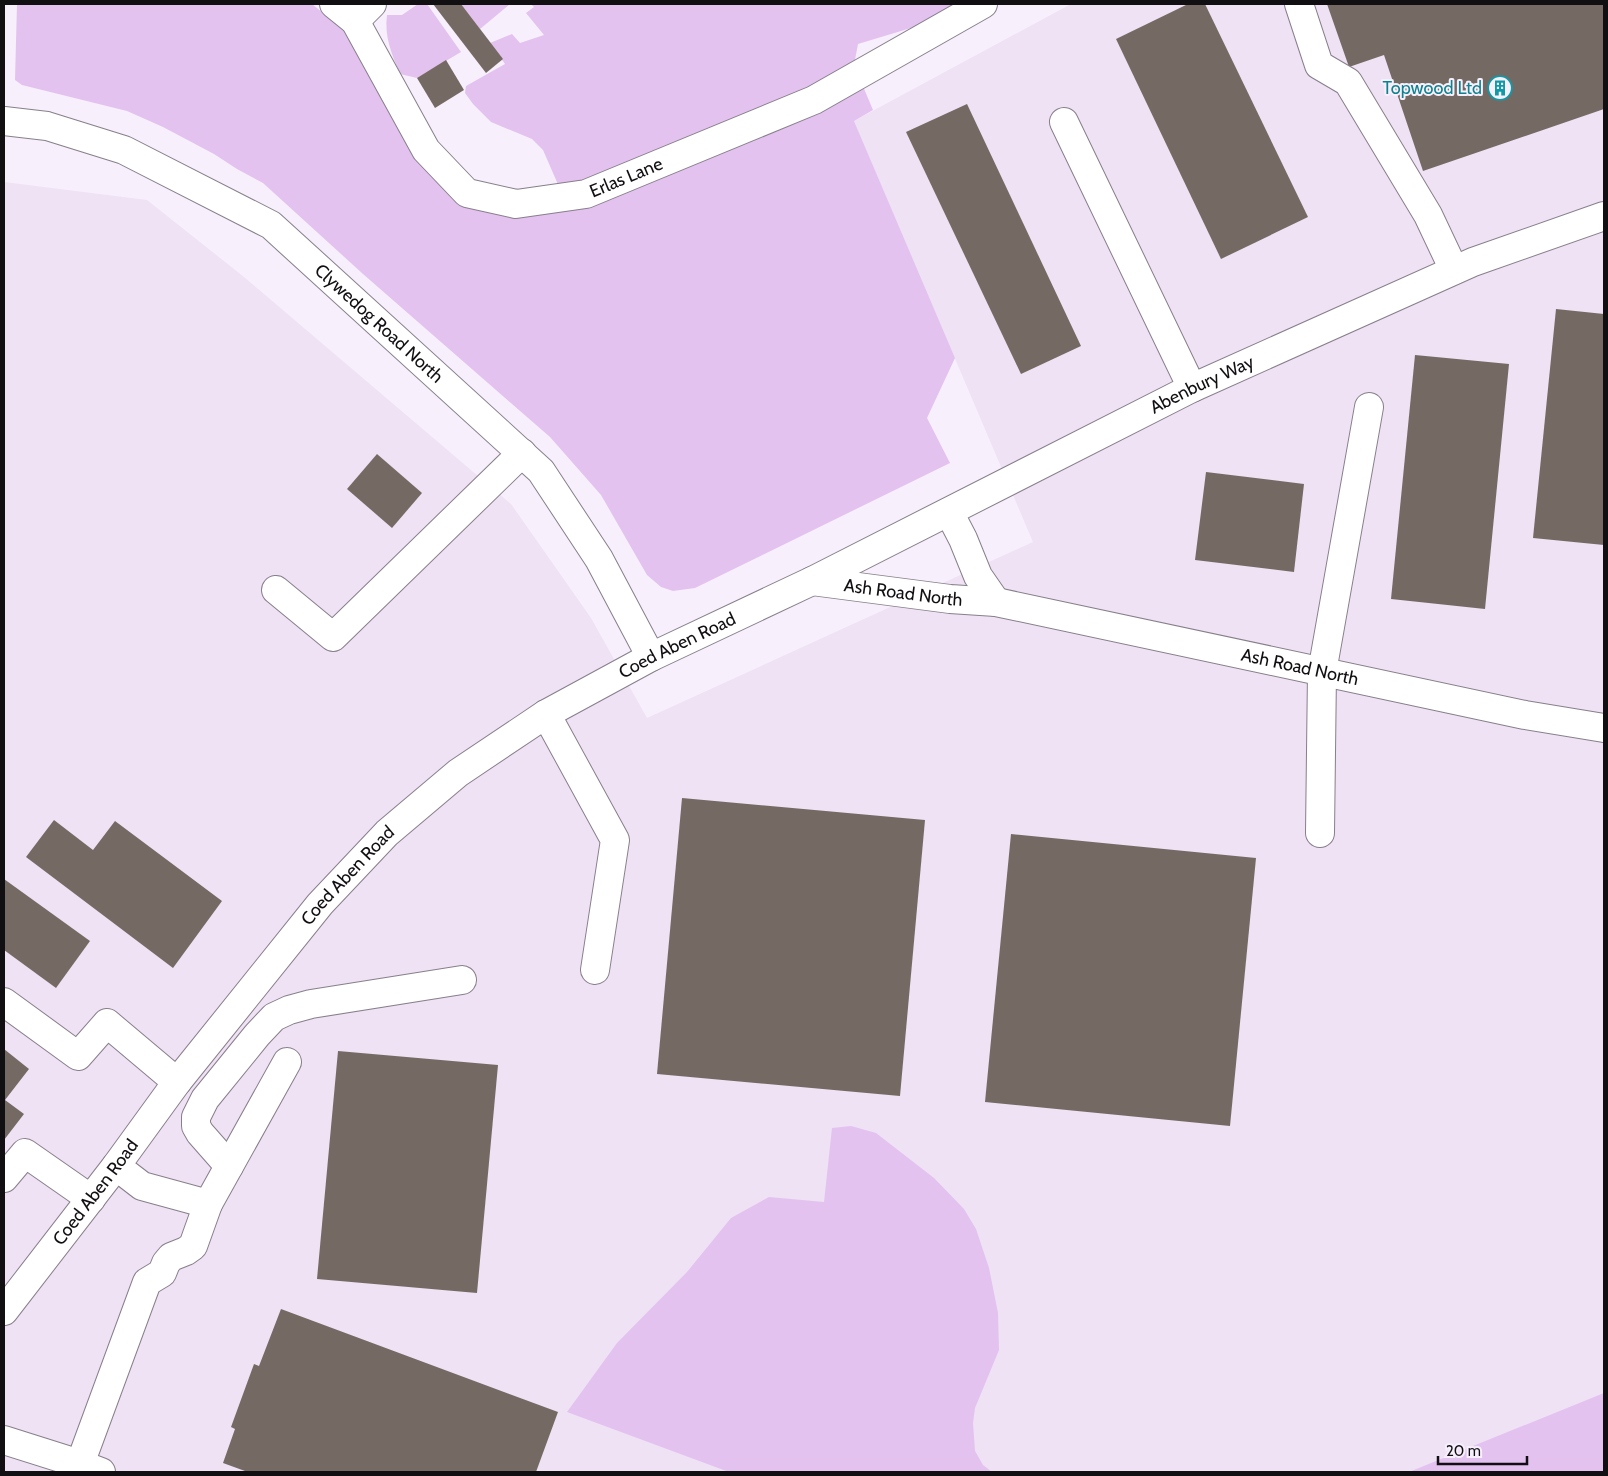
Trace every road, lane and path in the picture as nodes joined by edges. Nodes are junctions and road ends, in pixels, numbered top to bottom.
1 (334, 4) edge
2 (983, 4) edge
3 (1299, 4) edge
4 (363, 13) edge
5 (4, 121) edge
6 (1064, 122) dead end
7 (1604, 216) edge
8 (1454, 270) junction
9 (1192, 388) junction
10 (1369, 407) dead end
11 (522, 454) junction
12 (949, 512) junction
13 (812, 581) junction
14 (276, 590) dead end
15 (996, 602) junction
16 (652, 657) junction
17 (1322, 672) junction
18 (546, 714) junction
19 (1604, 728) edge
20 (1320, 833) dead end
21 (595, 970) dead end
22 (462, 980) dead end
23 (4, 1002) edge
24 (287, 1062) dead end
25 (178, 1082) junction
26 (116, 1166) junction
27 (229, 1166) junction
28 (4, 1178) edge
29 (91, 1199) junction
30 (208, 1204) junction
31 (4, 1311) edge
32 (4, 1440) edge
33 (91, 1468) edge

1 - 4 street, Erlas Lane
2 - 4 street, Erlas Lane
3 - 8 street
5 - 11 street, Clywedog Road North
6 - 9 street
7 - 8 street, Abenbury Way
8 - 9 street, Abenbury Way
9 - 12 street, Abenbury Way
10 - 17 street
11 - 14 street
11 - 16 street, Clywedog Road North
12 - 13 street, Abenbury Way
12 - 15 street, Ash Road North
13 - 15 street, Ash Road North
13 - 16 street, Coed Aben Road
15 - 17 street, Ash Road North
16 - 18 street, Coed Aben Road
17 - 19 street, Ash Road North
17 - 20 street
18 - 21 street
18 - 25 street, Coed Aben Road
22 - 27 street
23 - 25 street
24 - 27 street
25 - 26 street, Coed Aben Road
26 - 29 street, Coed Aben Road
26 - 30 street
27 - 30 street
28 - 29 street
29 - 31 street, Coed Aben Road
30 - 33 street
32 - 33 street

